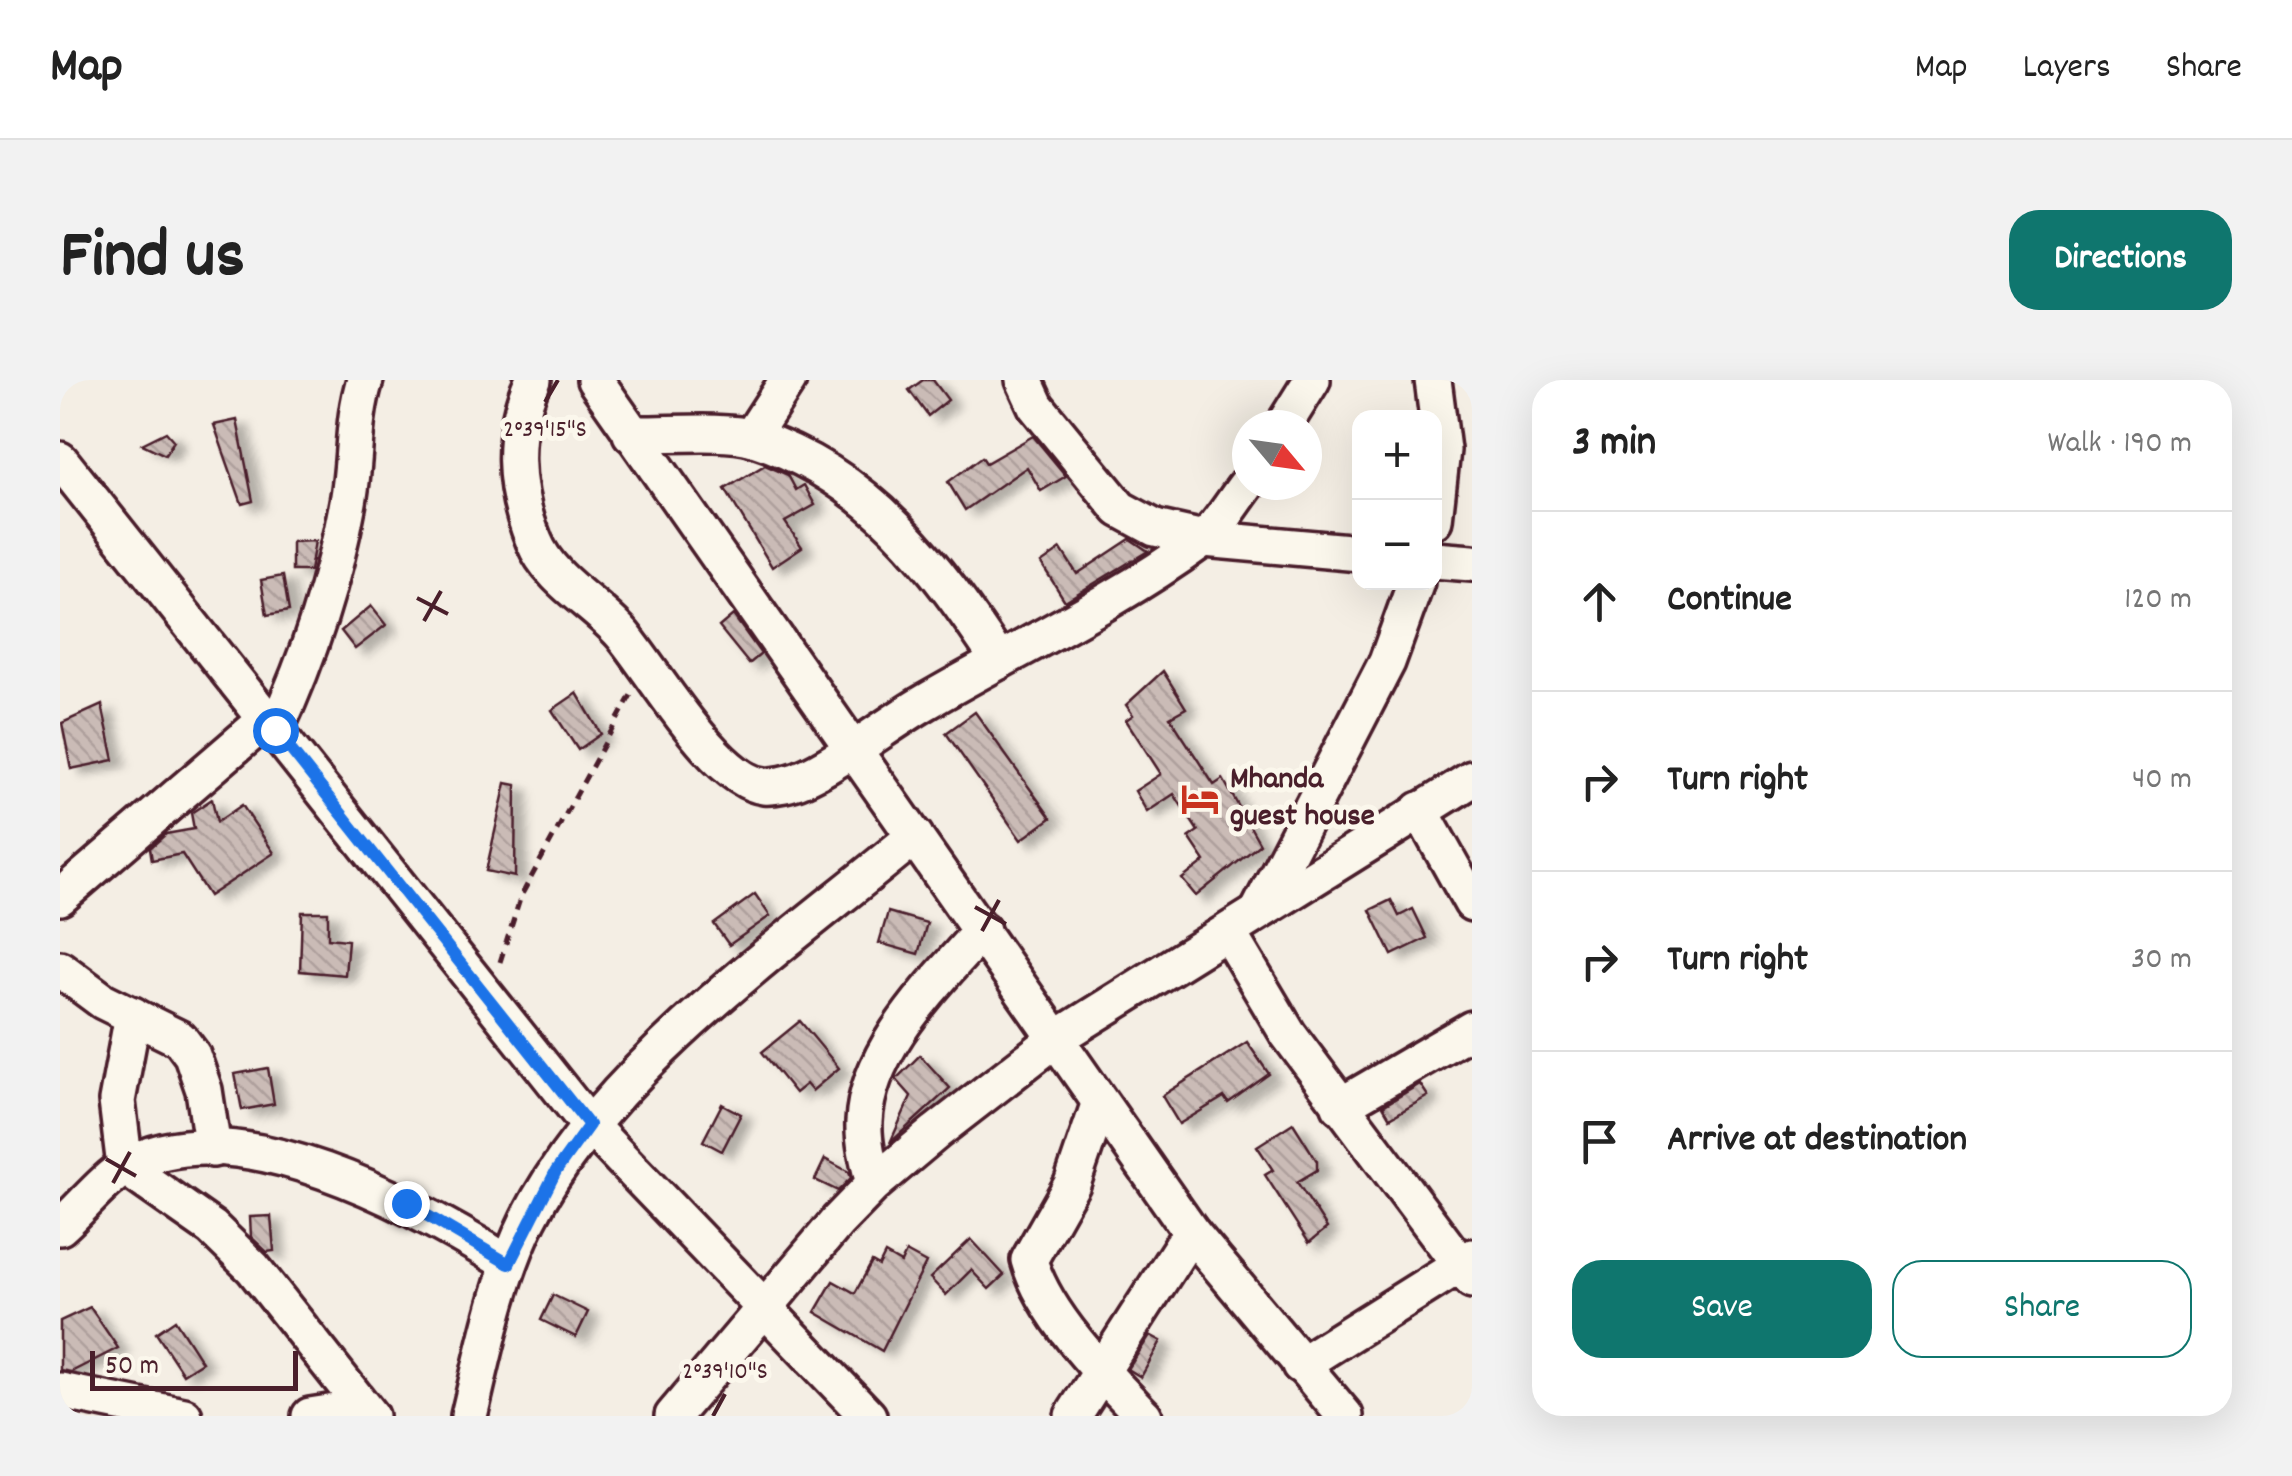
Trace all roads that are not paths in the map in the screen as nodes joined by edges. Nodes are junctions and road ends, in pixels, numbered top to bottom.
1 (365, 380) edge
2 (533, 380) edge
3 (595, 380) edge
4 (788, 380) edge
5 (1024, 380) edge
6 (1312, 380) edge
7 (1433, 380) edge
8 (1293, 410) edge
9 (632, 434) junction
10 (751, 437) junction
11 (60, 460) edge
12 (1234, 500) edge
13 (1436, 500) edge
14 (1204, 539) junction
15 (1352, 552) edge
16 (1442, 561) edge
17 (1472, 563) edge
18 (1413, 590) edge
19 (999, 661) junction
20 (271, 725) junction
21 (854, 745) junction
22 (1472, 779) edge
23 (1420, 810) junction
24 (915, 836) junction
25 (60, 897) edge
26 (1472, 904) edge
27 (1259, 910) junction
28 (982, 930) junction
29 (1228, 933) junction
30 (60, 970) edge
31 (133, 1015) junction
32 (1472, 1029) edge
33 (1057, 1038) junction
34 (1100, 1105) junction
35 (1340, 1106) junction
36 (589, 1125) junction
37 (213, 1150) junction
38 (126, 1167) junction
39 (874, 1184) junction
40 (60, 1228) edge
41 (1191, 1232) junction
42 (509, 1264) junction
43 (1468, 1268) edge
44 (762, 1306) junction
45 (1300, 1366) junction
46 (1101, 1371) junction
47 (79, 1400) edge
48 (365, 1412) edge
49 (184, 1416) edge
50 (310, 1416) edge
51 (469, 1416) edge
52 (674, 1416) edge
53 (868, 1416) edge
54 (1072, 1416) edge
55 (1144, 1416) edge
56 (1345, 1416) edge

1 - 20 street
2 - 21 street
3 - 9 street
4 - 10 street
5 - 14 street
6 - 8 street
7 - 13 street
9 - 10 street
9 - 21 street
10 - 19 street
11 - 20 street
12 - 14 street
14 - 15 street
14 - 19 street
16 - 17 street
18 - 27 street
19 - 21 street
20 - 25 street
20 - 36 street
21 - 24 street
22 - 23 street
23 - 26 street
23 - 27 street
24 - 28 street
24 - 36 street
27 - 29 street
28 - 33 street
28 - 39 street
29 - 33 street
29 - 35 street
30 - 31 street
31 - 37 street
31 - 38 street
32 - 35 street
33 - 34 street
33 - 39 street
34 - 41 street
34 - 46 street
35 - 43 street
36 - 42 street
36 - 44 street
37 - 38 street
37 - 42 street
38 - 40 street
38 - 48 street
39 - 44 street
41 - 45 street
41 - 46 street
42 - 51 street
43 - 45 street
44 - 52 street
44 - 53 street
45 - 56 street
46 - 54 street
46 - 55 street
47 - 49 street
48 - 50 street

